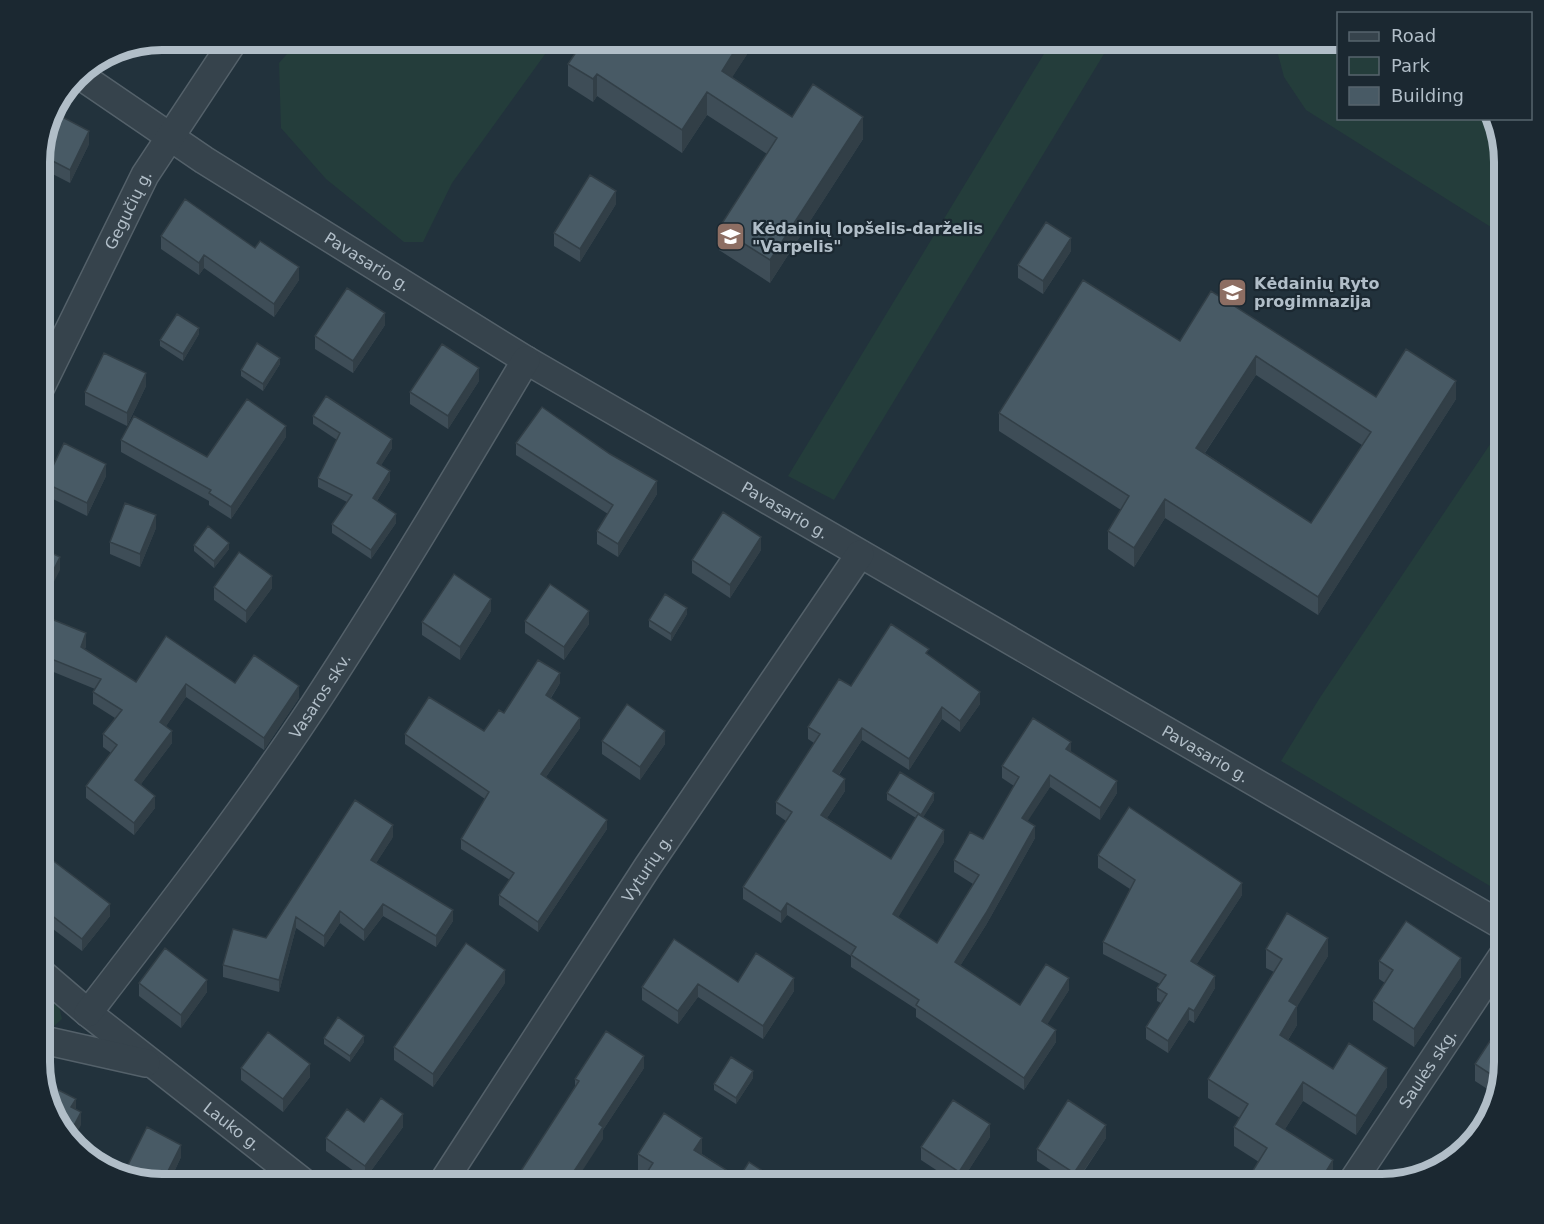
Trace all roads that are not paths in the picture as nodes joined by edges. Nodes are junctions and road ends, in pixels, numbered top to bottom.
1 (228, 50) edge
2 (86, 79) edge
3 (169, 136) junction
4 (526, 360) junction
5 (50, 369) edge
6 (860, 554) junction
7 (1494, 921) edge
8 (1494, 969) edge
9 (50, 980) edge
10 (88, 1013) junction
11 (50, 1042) edge
12 (157, 1066) junction
13 (293, 1174) edge
14 (448, 1174) edge
15 (1357, 1174) edge

1 - 3 street, Gegučių g.
2 - 3 street, Pavasario g.
3 - 4 street, Pavasario g.
3 - 5 street, Gegučių g.
4 - 6 street, Pavasario g.
4 - 10 street, Vasaros skv.
6 - 7 street, Pavasario g.
6 - 14 street, Vyturių g.
8 - 15 street, Saulės skg.
9 - 10 street, Lauko g.
10 - 12 street, Lauko g.
11 - 12 street, Lauko g.
12 - 13 street, Lauko g.

